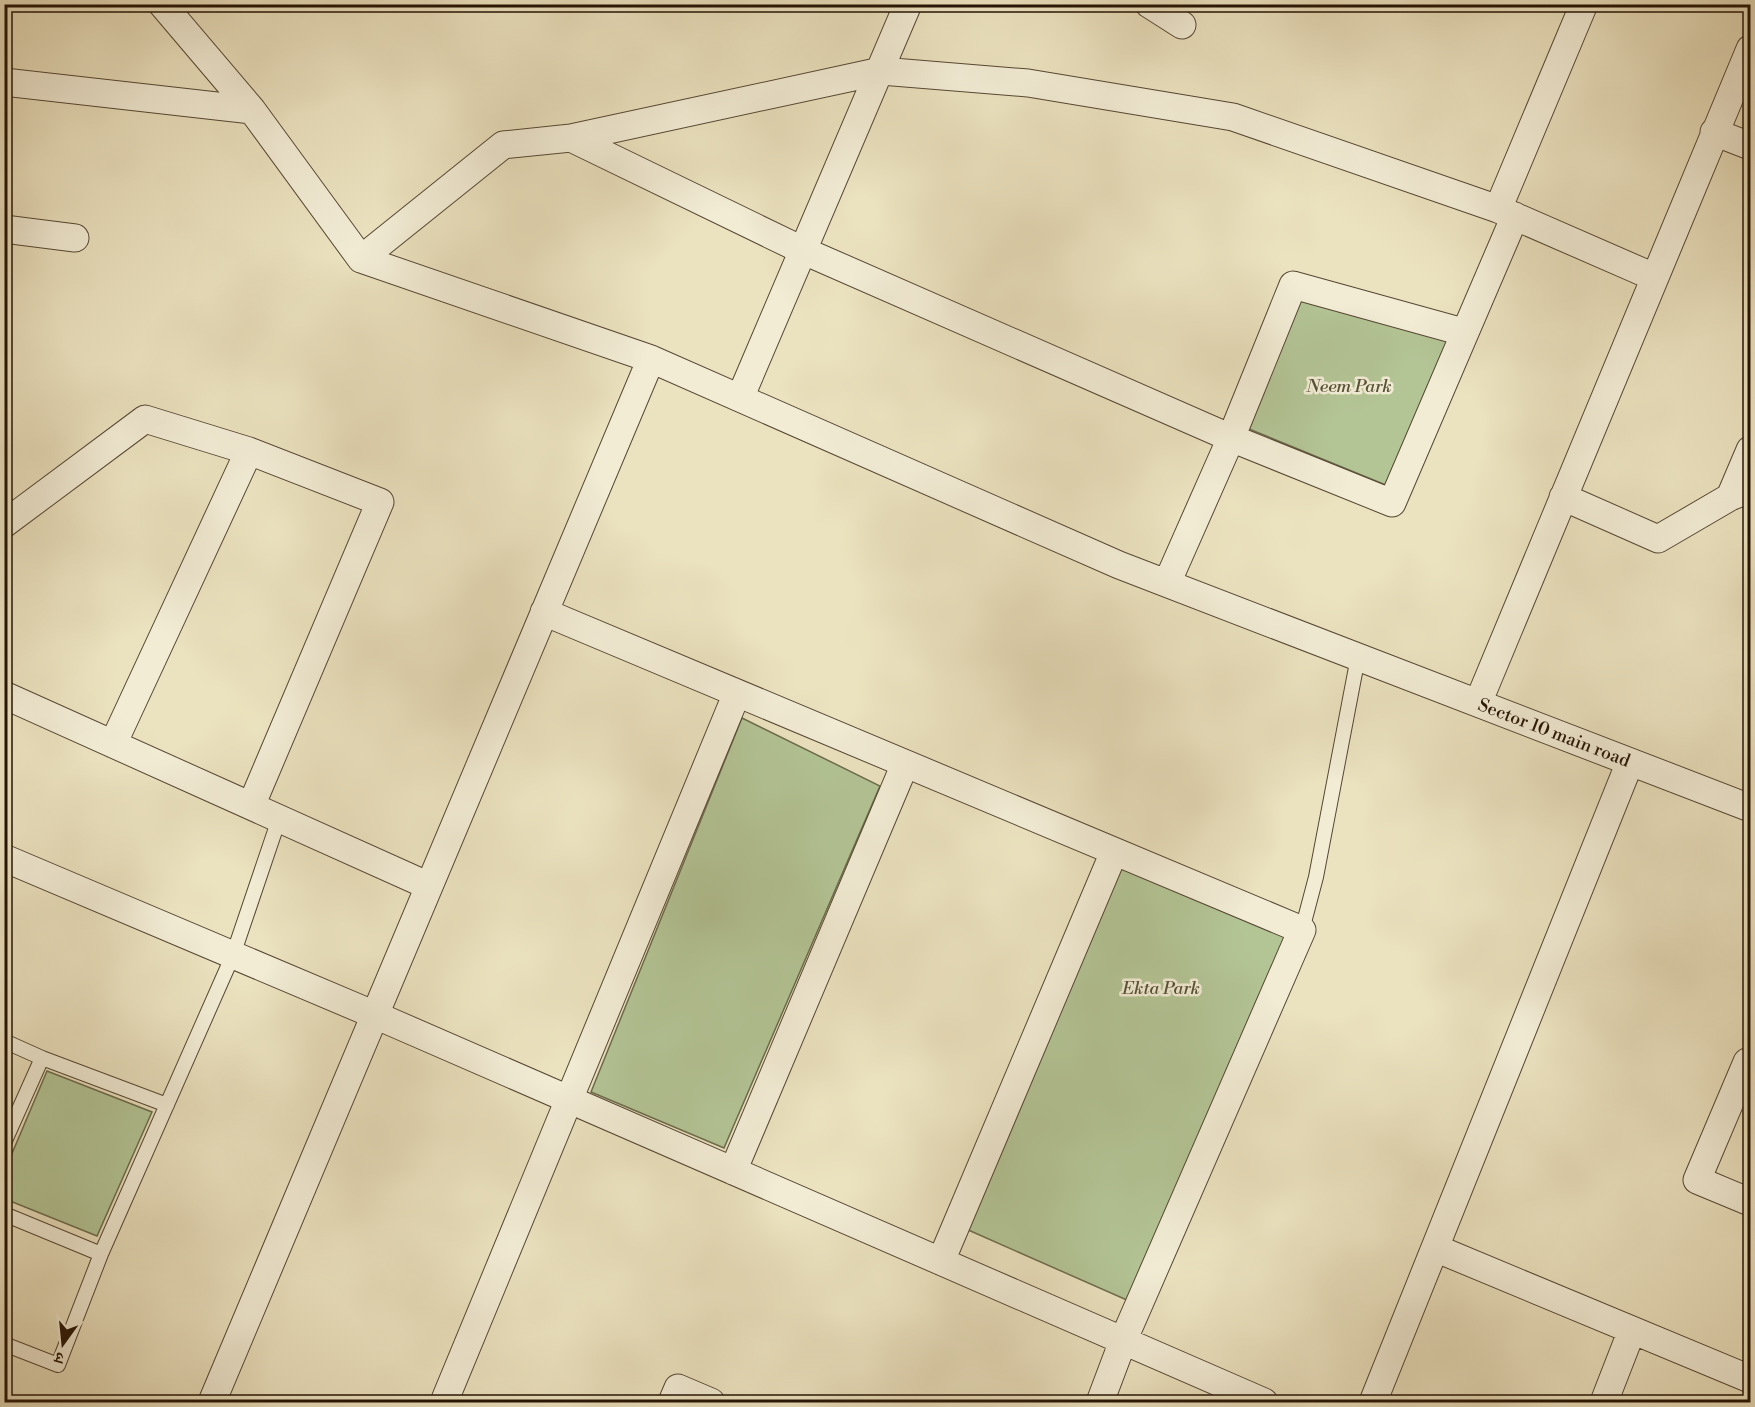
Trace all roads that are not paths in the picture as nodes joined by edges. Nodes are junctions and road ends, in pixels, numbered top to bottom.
1 (162, 4) edge
2 (908, 4) edge
3 (1149, 4) edge
4 (1584, 4) edge
5 (1182, 26) dead end
6 (1750, 49) edge
7 (881, 71) junction
8 (4, 82) edge
9 (252, 110) junction
10 (1714, 132) junction
11 (571, 138) junction
12 (1750, 146) edge
13 (1507, 212) junction
14 (4, 229) edge
15 (75, 238) dead end
16 (804, 251) junction
17 (361, 259) junction
18 (1654, 277) junction
19 (1463, 332) junction
20 (651, 359) junction
21 (740, 398) junction
22 (1231, 438) junction
23 (1750, 450) edge
24 (249, 451) junction
25 (1740, 493) edge
26 (1563, 497) junction
27 (4, 524) edge
28 (1167, 584) junction
29 (544, 612) junction
30 (1358, 657) junction
31 (737, 693) junction
32 (4, 695) edge
33 (1478, 703) junction
34 (113, 744) junction
35 (1630, 762) junction
36 (905, 764) junction
37 (251, 806) junction
38 (1750, 808) edge
39 (279, 819) junction
40 (1114, 852) junction
41 (4, 858) edge
42 (429, 886) junction
43 (1302, 930) junction
44 (233, 955) junction
45 (375, 1015) junction
46 (4, 1041) edge
47 (42, 1058) junction
48 (1750, 1064) edge
49 (570, 1100) junction
50 (167, 1105) junction
51 (4, 1143) edge
52 (733, 1171) junction
53 (1750, 1202) edge
54 (4, 1214) edge
55 (1435, 1248) junction
56 (101, 1254) junction
57 (941, 1261) junction
58 (1632, 1330) junction
59 (1123, 1341) junction
60 (4, 1344) edge
61 (1750, 1379) edge
62 (212, 1402) edge
63 (444, 1402) edge
64 (672, 1402) edge
65 (711, 1402) edge
66 (1100, 1402) edge
67 (1264, 1402) edge
68 (1373, 1402) edge
69 (1604, 1402) edge

1 - 9 street
2 - 7 street
3 - 5 street
4 - 13 street
6 - 10 street
7 - 11 street
7 - 13 street
7 - 16 street
8 - 9 street
9 - 17 street
10 - 12 street
10 - 18 street
11 - 16 street
11 - 17 street
13 - 18 street
13 - 19 street
14 - 15 street
16 - 21 street
16 - 22 street
17 - 20 street, Sector 10 main road
18 - 26 street
19 - 22 street
19 - 22 street
20 - 21 street, Sector 10 main road
20 - 29 street
21 - 28 street, Sector 10 main road
22 - 28 street
23 - 25 street
24 - 27 street
24 - 34 street
24 - 37 street
25 - 26 street
26 - 33 street
28 - 30 street, Sector 10 main road
29 - 31 street
29 - 42 street
30 - 33 street, Sector 10 main road
30 - 43 lane
31 - 36 street
31 - 49 street
32 - 34 street
33 - 35 street, Sector 10 main road
34 - 37 street
35 - 38 street, Sector 10 main road
35 - 55 street
36 - 40 street
36 - 52 street
37 - 39 street
39 - 42 street
39 - 44 lane
40 - 43 street
40 - 57 street
41 - 44 street
42 - 45 street
43 - 59 street
44 - 45 street
44 - 50 lane
45 - 49 street
45 - 62 street
46 - 47 lane
47 - 50 lane
47 - 51 lane
48 - 53 street
49 - 52 street
49 - 63 street
50 - 56 lane
52 - 57 street
54 - 56 lane
55 - 58 street
55 - 68 street
56 - 60 lane
57 - 59 street
58 - 61 street
58 - 69 street
59 - 66 street
59 - 67 street
64 - 65 street

